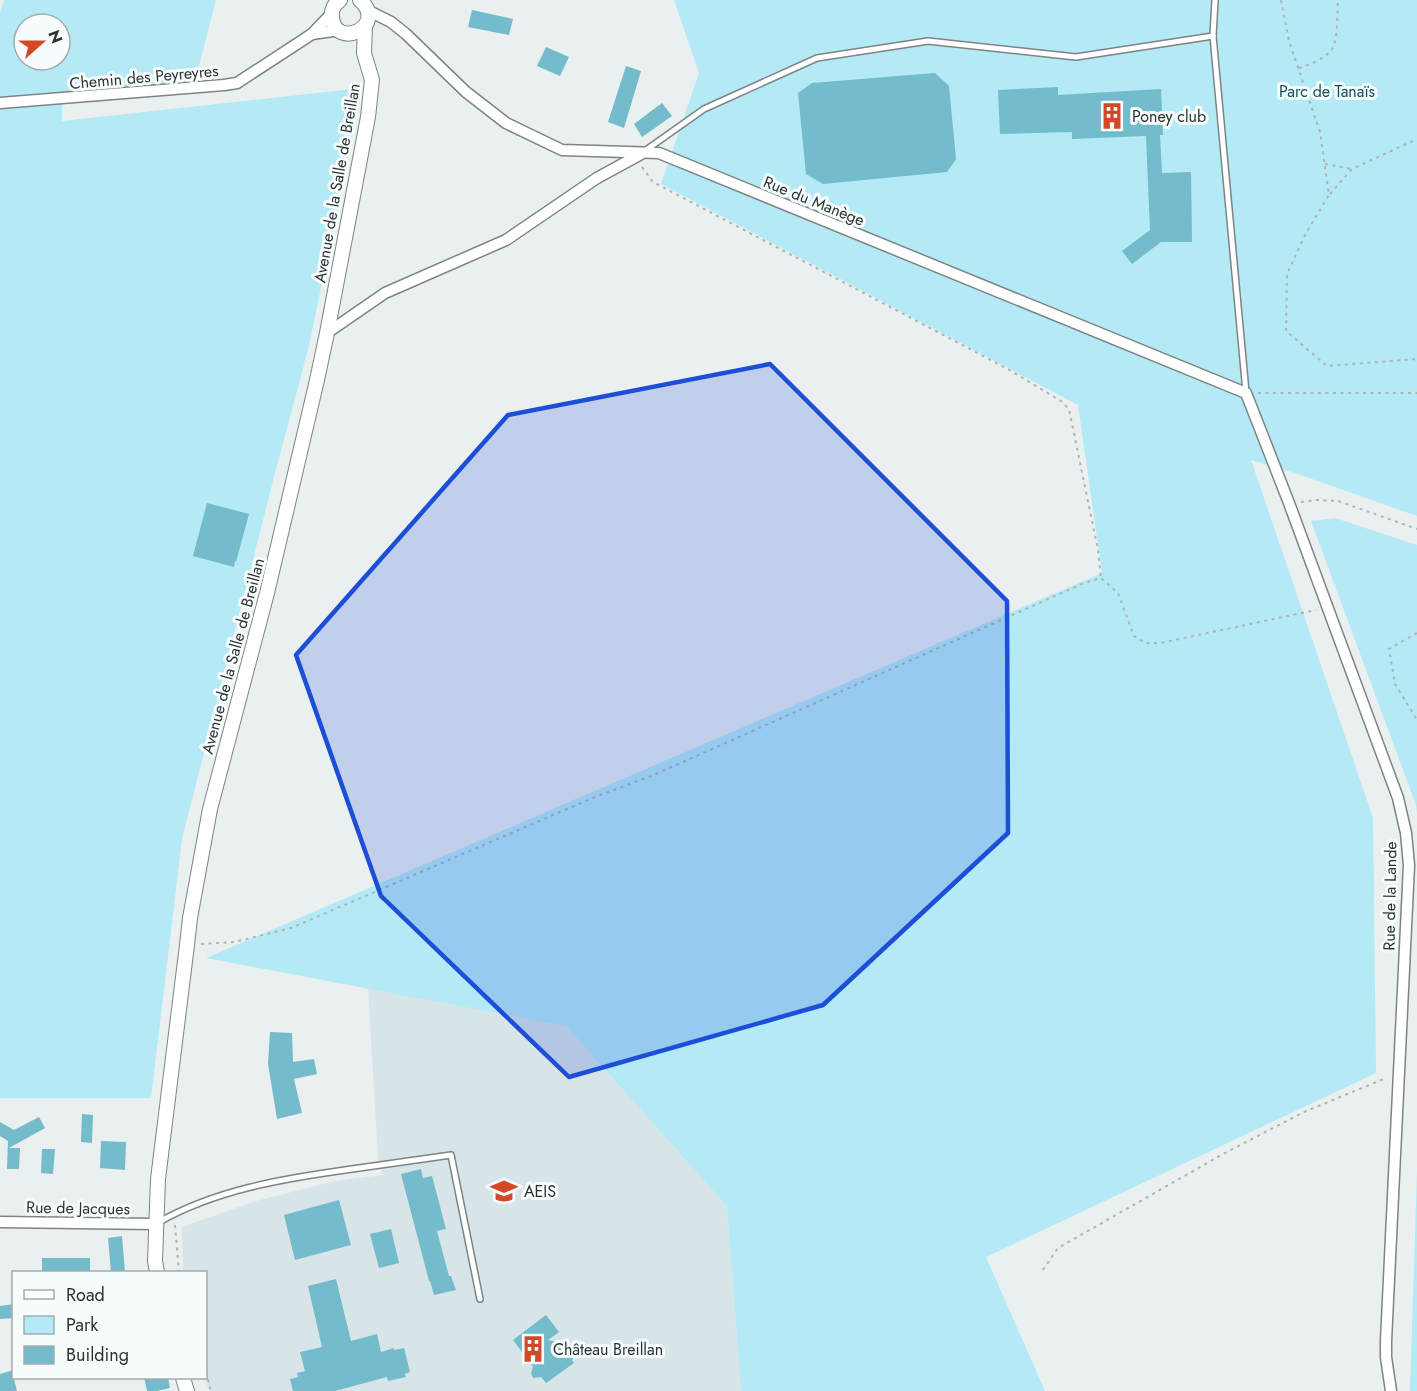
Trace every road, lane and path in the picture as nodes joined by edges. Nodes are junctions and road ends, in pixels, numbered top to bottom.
1 (1215, 0) edge
2 (1281, 0) edge
3 (1338, 0) edge
4 (366, 4) edge
5 (334, 5) edge
6 (391, 22) junction
7 (365, 25) junction
8 (341, 31) junction
9 (312, 34) junction
10 (1213, 36) junction
11 (363, 53) junction
12 (1299, 68) junction
13 (0, 104) edge
14 (1417, 139) edge
15 (639, 155) junction
16 (1325, 164) junction
17 (1352, 169) junction
18 (1329, 195) junction
19 (327, 333) junction
20 (1417, 359) edge
21 (1246, 393) junction
22 (1417, 393) edge
23 (1289, 503) junction
24 (1417, 529) edge
25 (1101, 578) junction
26 (1328, 608) junction
27 (1417, 633) edge
28 (1417, 720) edge
29 (187, 945) junction
30 (1400, 1075) junction
31 (175, 1213) junction
32 (0, 1222) edge
33 (156, 1224) junction
34 (1043, 1270) dead end
35 (157, 1271) edge
36 (179, 1271) edge
37 (480, 1299) dead end
38 (1391, 1391) edge

1 - 10 lane
2 - 12 path
3 - 12 path
4 - 6 street, Rue du Manège
4 - 7 street, Avenue de la Salle de Breillan
5 - 8 street, Avenue de la Salle de Breillan
5 - 9 street, Chemin des Peyreyres
6 - 7 street
6 - 15 street, Rue du Manège
7 - 8 street
7 - 11 street, Avenue de la Salle de Breillan
8 - 9 street, Chemin des Peyreyres
8 - 11 street, Avenue de la Salle de Breillan
9 - 13 street, Chemin des Peyreyres
10 - 15 lane
10 - 21 lane
11 - 19 street, Avenue de la Salle de Breillan
12 - 16 path
14 - 17 path
15 - 19 street
15 - 21 street, Rue du Manège
15 - 25 path
16 - 17 path
16 - 18 path
17 - 18 path
18 - 20 path
19 - 29 street, Avenue de la Salle de Breillan
21 - 22 path
21 - 23 street, Rue de la Lande
23 - 24 path
23 - 26 street, Rue de la Lande
25 - 26 path
25 - 29 path
26 - 30 street, Rue de la Lande
27 - 28 path
29 - 33 street, Avenue de la Salle de Breillan
30 - 34 path
30 - 38 street, Rue de la Lande
31 - 33 lane
31 - 36 path
31 - 37 lane
32 - 33 street, Rue de Jacques
33 - 35 street, Avenue de la Salle de Breillan

